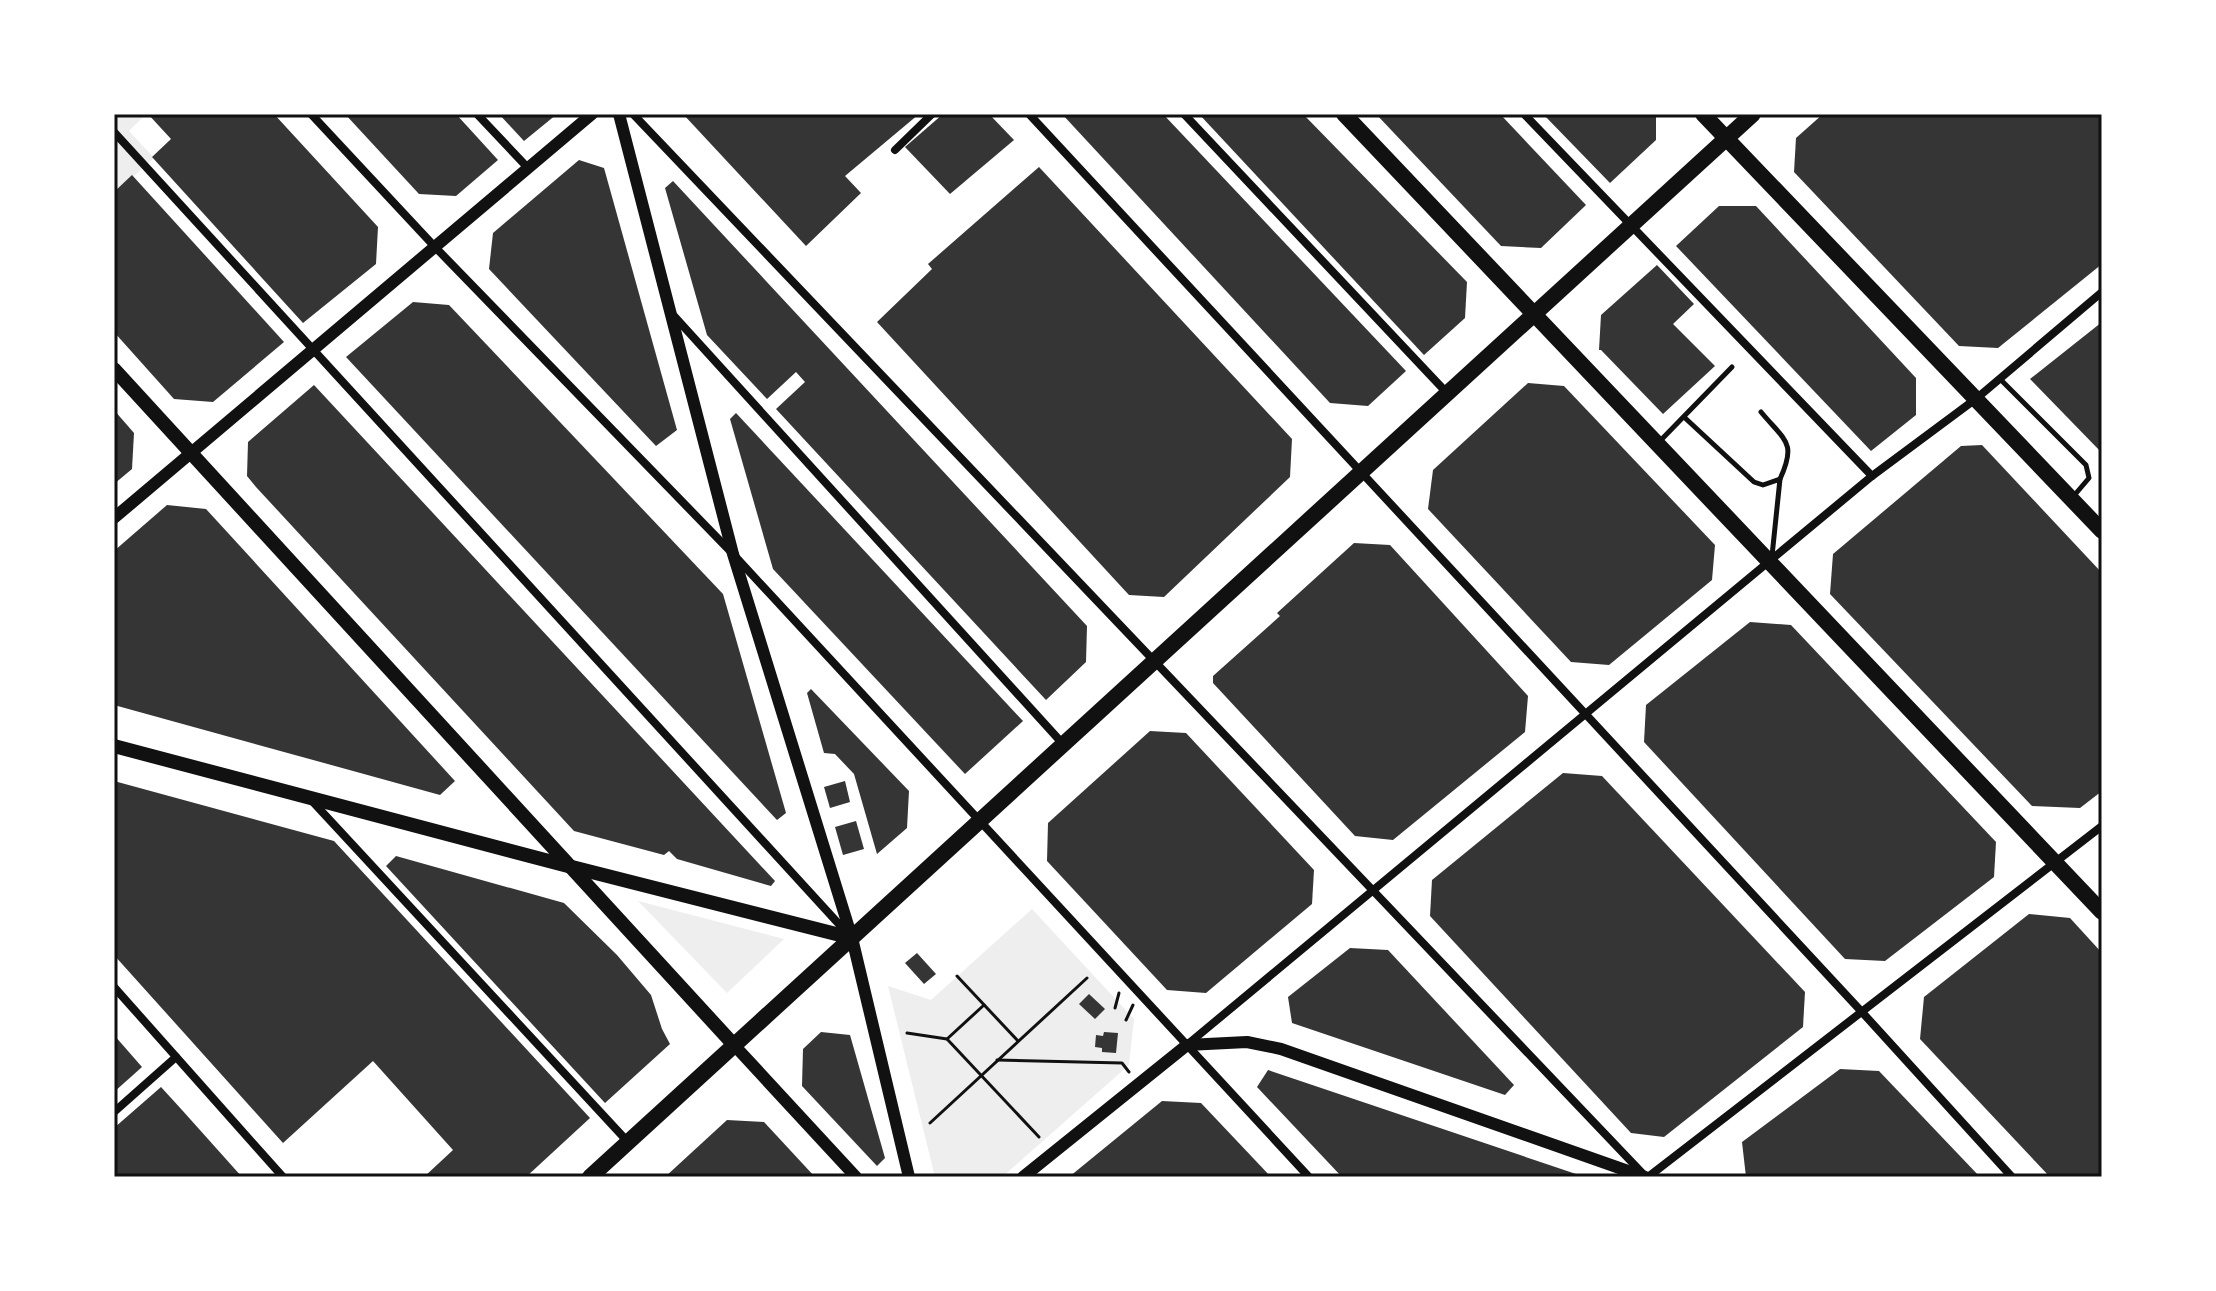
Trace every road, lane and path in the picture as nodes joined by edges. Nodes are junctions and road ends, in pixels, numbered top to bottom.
1 (311, 114) edge
2 (477, 114) edge
3 (592, 114) edge
4 (619, 114) edge
5 (633, 114) edge
6 (932, 114) edge
7 (1029, 114) edge
8 (1184, 114) edge
9 (1344, 114) edge
10 (1524, 114) edge
11 (1703, 114) edge
12 (1753, 114) edge
13 (114, 132) edge
14 (1726, 138) junction
15 (895, 150) dead end
16 (528, 168) junction
17 (1631, 225) junction
18 (435, 247) junction
19 (2102, 292) edge
20 (669, 310) junction
21 (1535, 313) junction
22 (315, 349) junction
23 (1732, 367) dead end
24 (114, 369) edge
25 (1999, 379) junction
26 (1447, 393) junction
27 (1977, 398) junction
28 (1761, 412) dead end
29 (1684, 417) junction
30 (1659, 443) junction
31 (191, 454) junction
32 (1362, 471) junction
33 (1872, 476) junction
34 (1780, 479) junction
35 (2071, 498) junction
36 (114, 518) edge
37 (2102, 531) edge
38 (733, 554) junction
39 (1771, 561) junction
40 (1154, 661) junction
41 (1585, 713) junction
42 (1063, 744) junction
43 (114, 746) edge
44 (307, 795) junction
45 (981, 820) junction
46 (2102, 826) edge
47 (2054, 861) junction
48 (568, 866) junction
49 (1373, 890) junction
50 (2102, 912) edge
51 (852, 938) junction
52 (957, 976) dead end
53 (1087, 978) dead end
54 (114, 987) edge
55 (984, 1005) junction
56 (1861, 1011) junction
57 (907, 1033) dead end
58 (947, 1039) junction
59 (1018, 1041) junction
60 (734, 1045) junction
61 (1187, 1045) junction
62 (176, 1057) junction
63 (997, 1060) junction
64 (1122, 1063) dead end
65 (981, 1075) junction
66 (114, 1112) edge
67 (930, 1123) dead end
68 (1039, 1137) dead end
69 (628, 1142) junction
70 (905, 1163) junction
71 (283, 1177) edge
72 (590, 1177) edge
73 (856, 1177) edge
74 (893, 1177) edge
75 (909, 1177) edge
76 (1023, 1177) edge
77 (1309, 1177) edge
78 (1647, 1177) edge
79 (2012, 1177) edge

1 - 18 street
2 - 16 street
3 - 16 street
4 - 20 street
5 - 40 street
6 - 15 street
7 - 32 street
8 - 26 street
9 - 21 main road
10 - 17 street
11 - 14 main road
12 - 14 main road
13 - 22 street
14 - 17 main road
14 - 27 main road
16 - 18 street
17 - 21 main road
17 - 33 street
18 - 22 street
18 - 38 street
19 - 25 street
20 - 38 street
20 - 42 street
21 - 26 main road
21 - 30 main road
22 - 31 street
22 - 51 street
23 - 29 lane
24 - 31 main road
25 - 27 street
25 - 35 lane
26 - 32 main road
27 - 33 street
27 - 35 main road
28 - 34 lane
29 - 30 lane
29 - 34 lane
30 - 39 main road
31 - 36 street
31 - 48 main road
32 - 40 main road
32 - 41 street
33 - 39 street
34 - 39 lane
35 - 37 main road
38 - 45 street
38 - 51 street
39 - 41 street
39 - 47 main road
40 - 42 main road
40 - 49 street
41 - 49 street
41 - 56 street
42 - 45 main road
43 - 44 main road
44 - 48 main road
44 - 69 street
45 - 51 main road
45 - 61 street
46 - 47 street
47 - 50 main road
47 - 56 street
48 - 51 main road
48 - 60 main road
49 - 61 street
49 - 78 street
51 - 60 main road
51 - 70 street
52 - 55 path
53 - 59 path
54 - 62 street
55 - 58 path
55 - 59 path
56 - 78 street
56 - 79 street
57 - 58 path
58 - 65 path
59 - 63 path
60 - 69 main road
60 - 73 street
61 - 76 street
61 - 77 street
61 - 78 street
62 - 66 street
62 - 71 street
63 - 64 path
63 - 65 path
65 - 67 path
65 - 68 path
69 - 72 main road
70 - 74 street
70 - 75 street

